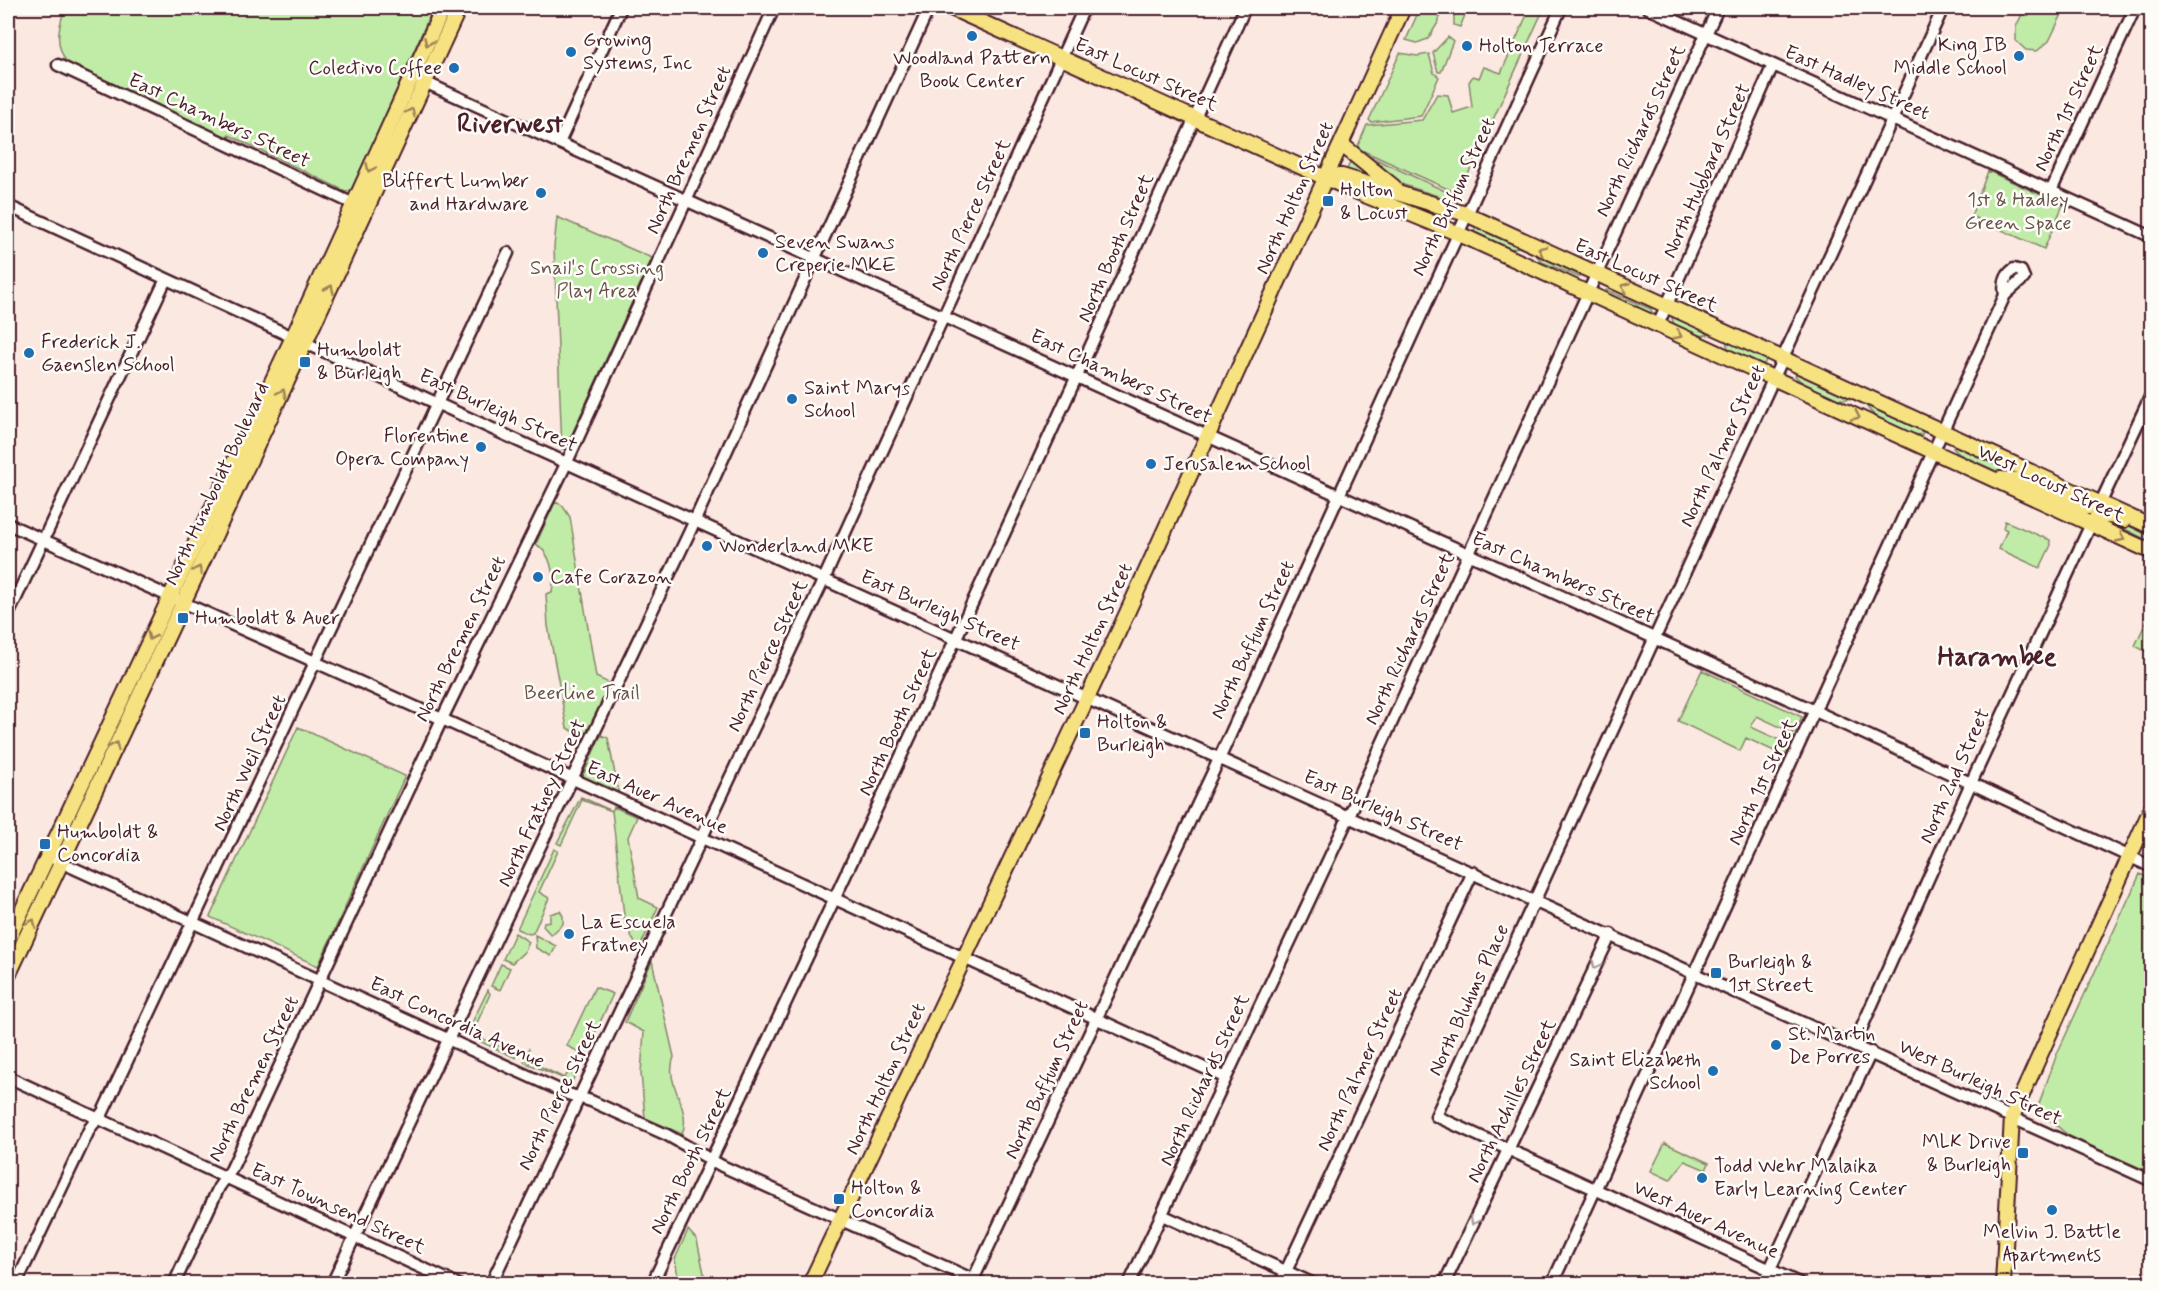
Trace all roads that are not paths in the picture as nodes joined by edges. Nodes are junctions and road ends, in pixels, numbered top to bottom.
1 (443, 8) edge
2 (459, 8) edge
3 (621, 8) edge
4 (774, 8) edge
5 (929, 8) edge
6 (951, 8) edge
7 (1084, 8) edge
8 (1245, 8) edge
9 (1403, 8) edge
10 (1561, 8) edge
11 (1648, 8) edge
12 (1718, 8) edge
13 (1943, 8) edge
14 (2135, 8) edge
15 (1706, 34) junction
16 (1061, 58) junction
17 (58, 65) dead end
18 (1773, 65) junction
19 (418, 79) junction
20 (1194, 118) junction
21 (1892, 119) junction
22 (560, 143) junction
23 (1341, 144) junction
24 (1326, 177) junction
25 (2051, 191) junction
26 (1403, 194) junction
27 (686, 201) junction
28 (353, 204) junction
29 (8, 206) edge
30 (366, 209) junction
31 (1466, 214) junction
32 (1457, 233) junction
33 (2151, 237) edge
34 (508, 253) dead end
35 (814, 258) junction
36 (1595, 274) junction
37 (166, 279) junction
38 (1587, 293) junction
39 (2005, 295) dead end
40 (1667, 306) junction
41 (944, 317) junction
42 (1658, 325) junction
43 (299, 340) junction
44 (1783, 359) junction
45 (1077, 377) junction
46 (1774, 378) junction
47 (2151, 393) edge
48 (439, 403) junction
49 (1943, 433) junction
50 (1209, 437) junction
51 (1934, 451) junction
52 (567, 462) junction
53 (1992, 478) junction
54 (1339, 497) junction
55 (2101, 502) junction
56 (695, 520) junction
57 (8, 524) edge
58 (2091, 524) junction
59 (2151, 527) edge
60 (2151, 534) edge
61 (43, 540) junction
62 (2151, 552) edge
63 (1469, 556) junction
64 (824, 579) junction
65 (176, 600) junction
66 (8, 615) edge
67 (957, 638) junction
68 (1655, 639) junction
69 (317, 663) junction
70 (1087, 697) junction
71 (1815, 711) junction
72 (442, 719) junction
73 (1220, 757) junction
74 (573, 780) junction
75 (1971, 783) junction
76 (2151, 807) edge
77 (1349, 816) junction
78 (702, 838) junction
79 (47, 856) junction
80 (2129, 856) junction
81 (61, 862) junction
82 (2151, 867) edge
83 (1473, 872) junction
84 (836, 899) junction
85 (1535, 900) junction
86 (195, 923) junction
87 (1611, 934) junction
88 (8, 940) edge
89 (13, 948) edge
90 (965, 957) junction
91 (1696, 972) junction
92 (8, 976) edge
93 (321, 981) junction
94 (1096, 1018) junction
95 (450, 1040) junction
96 (1854, 1045) junction
97 (1870, 1052) junction
98 (8, 1077) edge
99 (1224, 1077) junction
100 (580, 1097) junction
101 (2012, 1117) junction
102 (97, 1119) junction
103 (1508, 1149) junction
104 (712, 1160) junction
105 (226, 1178) junction
106 (2151, 1181) edge
107 (1597, 1190) junction
108 (1162, 1215) junction
109 (841, 1219) junction
110 (356, 1237) junction
111 (1770, 1269) junction
112 (1286, 1271) junction
113 (976, 1282) edge
114 (16, 1284) edge
115 (174, 1284) edge
116 (332, 1284) edge
117 (457, 1284) edge
118 (491, 1284) edge
119 (652, 1284) edge
120 (810, 1284) edge
121 (1130, 1284) edge
122 (1280, 1284) edge
123 (1314, 1284) edge
124 (1444, 1284) edge
125 (1552, 1284) edge
126 (1763, 1284) edge
127 (1801, 1284) edge
128 (2003, 1284) edge

1 -> 19 main road, North Humboldt Boulevard
2 - 19 main road, North Humboldt Boulevard
3 - 22 street
4 - 27 street, North Bremen Street
5 - 35 street, North Fratney Street
6 - 16 main road, East Locust Street
7 - 16 street, North Pierce Street
8 - 20 street, North Booth Street
9 - 23 main road, North Holton Street
10 - 31 street, North Buffum Street
11 - 15 street, East Hadley Street
12 - 15 street, North Richards Street
13 - 21 street, North Palmer Street
14 - 25 street, North 1st Street
15 - 18 street, East Hadley Street
15 - 36 street, North Richards Street
16 - 20 main road, East Locust Street
16 - 41 street, North Pierce Street
17 - 28 street, East Chambers Street
18 - 21 street, East Hadley Street
18 - 40 street, North Hubbard Street
19 - 22 street, East Chambers Street
19 -> 28 main road, North Humboldt Boulevard
30 -> 19 main road, North Humboldt Boulevard
20 - 24 main road, East Locust Street
20 - 45 street, North Booth Street
21 - 25 street, East Hadley Street
21 - 44 street, North Palmer Street
22 - 27 street, East Chambers Street
23 - 24 main road, North Holton Street
23 - 26 main road
24 - 26 main road, East Locust Street
24 - 32 main road, East Locust Street
24 - 50 main road, North Holton Street
25 - 33 street, East Hadley Street
26 - 31 main road, East Locust Street
27 - 35 street, East Chambers Street
27 - 52 street, North Bremen Street
28 - 30 street, East Chambers Street
28 - 43 main road, North Humboldt Boulevard
29 - 37 street, East Burleigh Street
43 -> 30 main road, North Humboldt Boulevard
31 - 32 street, North Buffum Street
36 -> 31 main road, East Locust Street
32 - 38 main road, East Locust Street
32 - 54 street, North Buffum Street
34 - 48 street, North Weil Street
35 - 41 street, East Chambers Street
35 - 56 street, North Fratney Street
36 - 38 street, North Richards Street
40 -> 36 main road, East Locust Street
37 - 43 street, East Burleigh Street
37 - 61 street
38 - 42 main road, East Locust Street
38 - 63 street, North Richards Street
39 - 49 street, North 1st Street
40 - 42 street, North Hubbard Street
40 - 44 main road, East Locust Street
41 - 45 street, East Chambers Street
41 - 64 street, North Pierce Street
42 -> 46 main road, East Locust Street
43 - 48 street, East Burleigh Street
43 - 65 main road, North Humboldt Boulevard
44 - 46 street, North Palmer Street
44 - 49 main road, East Locust Street
45 - 50 street, East Chambers Street
45 - 67 street, North Booth Street
46 -> 51 main road, East Locust Street
46 - 68 street, North Palmer Street
47 - 55 street
48 - 52 street, East Burleigh Street
48 - 69 street, North Weil Street
49 - 51 street, North 1st Street
49 - 55 main road, West Locust Street
50 - 54 street, East Chambers Street
50 - 70 main road, North Holton Street
51 - 53 main road, West Locust Street
51 - 71 street, North 1st Street
52 - 56 street, East Burleigh Street
52 - 72 street, North Bremen Street
53 - 55 main road
53 - 58 main road, West Locust Street
54 - 63 street, East Chambers Street
54 - 73 street, North Buffum Street
55 - 59 main road, West Locust Street
56 - 64 street, East Burleigh Street
56 - 74 street, North Fratney Street
57 - 61 street, East Auer Avenue
58 - 60 main road
58 -> 62 main road, West Locust Street
58 - 75 street, North 2nd Street
61 - 65 street, East Auer Avenue
61 - 66 street
63 - 68 street, East Chambers Street
63 - 77 street, North Richards Street
64 - 67 street, East Burleigh Street
64 - 78 street, North Pierce Street
65 - 69 street, East Auer Avenue
65 -> 79 main road, North Humboldt Boulevard
81 -> 65 main road, North Humboldt Boulevard
67 - 70 street, East Burleigh Street
67 - 84 street, North Booth Street
68 - 71 street, East Chambers Street
68 - 85 street, North Palmer Street
69 - 72 street, East Auer Avenue
69 - 86 street, North Weil Street
70 - 73 street, East Burleigh Street
70 - 90 main road, North Holton Street
71 - 75 street, East Chambers Street
71 - 91 street, North 1st Street
72 - 74 street, East Auer Avenue
72 - 93 street, North Bremen Street
73 - 77 street, East Burleigh Street
73 - 94 street, North Buffum Street
74 - 78 street, East Auer Avenue
74 - 95 street, North Fratney Street
75 - 80 street, East Chambers Street
75 - 96 street, North 2nd Street
76 - 80 main road
77 - 83 street, East Burleigh Street
77 - 99 street, North Richards Street
78 - 84 street, East Auer Avenue
78 - 100 street, North Pierce Street
79 - 81 street, East Concordia Avenue
79 - 88 main road, North Humboldt Boulevard
80 - 82 street, East Chambers Street
80 - 101 main road
81 - 86 street, East Concordia Avenue
89 -> 81 main road, North Humboldt Boulevard
83 - 85 street, East Burleigh Street
83 - 112 street, North Palmer Street
84 - 90 street, East Auer Avenue
84 - 104 street, North Booth Street
85 - 87 street, East Burleigh Street
85 - 103 street, North Bluhms Place
86 - 93 street, East Concordia Avenue
86 - 102 street, North Weil Street
87 - 91 street, East Burleigh Street
87 -> 103 street, North Achilles Street
89 - 92 main road, North Humboldt Boulevard
90 - 94 street, East Auer Avenue
90 - 109 main road, North Holton Street
91 - 96 street, West Burleigh Street
91 - 107 street, North 1st Street
93 - 95 street, East Concordia Avenue
93 - 105 street, North Bremen Street
94 - 99 street, East Auer Avenue
94 - 113 street, North Buffum Street
95 - 100 street, East Concordia Avenue
95 - 110 street, North Fratney Street
96 - 97 street, West Burleigh Street
97 - 101 street, West Burleigh Street
97 - 111 street
98 - 102 street, East Townsend Street
99 - 108 street, North Richards Street
100 - 104 street, East Concordia Avenue
100 - 118 street, North Pierce Street
101 - 106 street, West Burleigh Street
101 - 128 main road
102 - 105 street, East Townsend Street
102 - 114 street, North Weil Street
103 - 107 street
103 -> 124 street, North Achilles Street
104 - 109 street, East Concordia Avenue
104 - 119 street, North Booth Street
105 - 110 street, East Townsend Street
105 - 115 street, North Bremen Street
107 - 111 street, West Auer Avenue
107 - 125 street, North 1st Street
108 - 112 street
108 - 121 street, North Richards Street
109 - 113 street, East Concordia Avenue
109 - 120 main road, North Holton Street
110 - 116 street, North Fratney Street
110 - 117 street, East Townsend Street
111 - 126 street
111 - 127 street, West Auer Avenue
112 - 122 street, North Palmer Street
112 - 123 street

